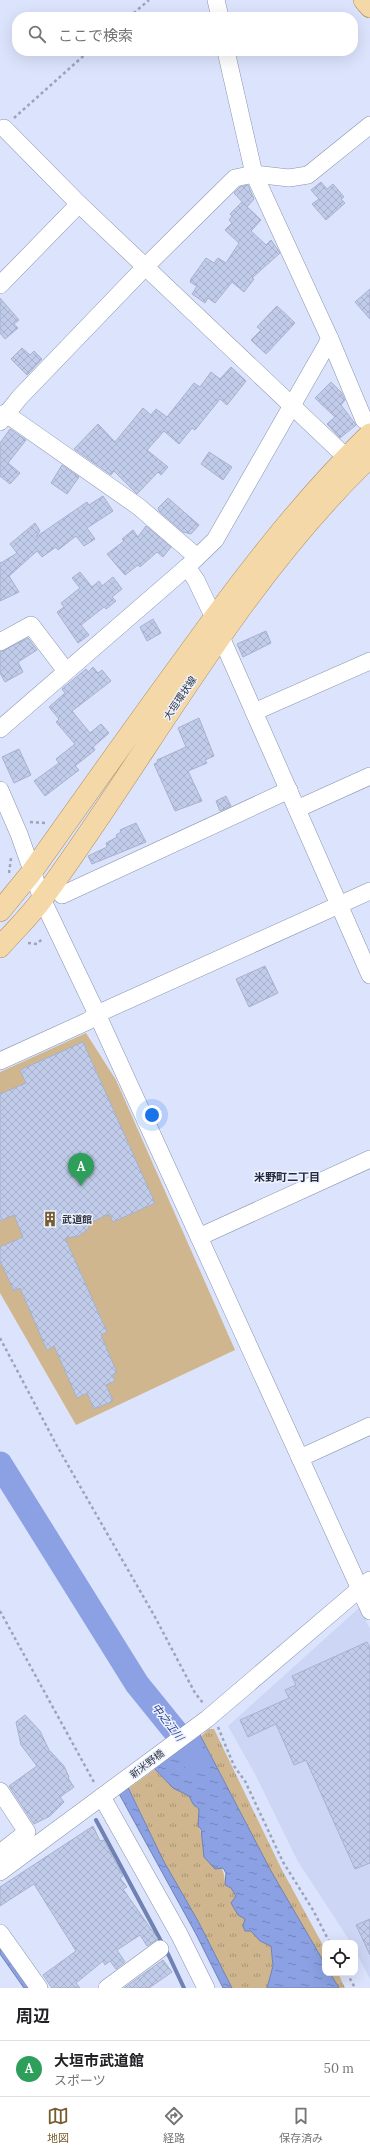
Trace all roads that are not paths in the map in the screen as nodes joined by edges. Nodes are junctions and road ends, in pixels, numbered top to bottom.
1 (216, 0) edge
2 (364, 0) edge
3 (370, 7) edge
4 (219, 12) edge
5 (227, 56) edge
6 (370, 124) edge
7 (4, 128) road end
8 (260, 175) junction
9 (80, 204) junction
10 (146, 266) junction
11 (0, 285) edge
12 (330, 339) junction
13 (292, 406) junction
14 (2, 418) edge
15 (367, 427) edge
16 (346, 457) junction
17 (370, 457) edge
18 (192, 562) junction
19 (217, 627) junction
20 (0, 642) edge
21 (370, 661) edge
22 (66, 671) junction
23 (254, 712) junction
24 (0, 729) edge
25 (370, 776) edge
26 (0, 790) edge
27 (289, 790) junction
28 (297, 809) junction
29 (32, 873) junction
30 (370, 891) edge
31 (62, 895) dead end
32 (42, 899) junction
33 (338, 904) junction
34 (0, 911) edge
35 (0, 947) edge
36 (370, 975) edge
37 (97, 1014) junction
38 (0, 1061) edge
39 (370, 1159) edge
40 (199, 1236) junction
41 (370, 1426) edge
42 (300, 1458) junction
43 (365, 1584) edge
44 (370, 1611) edge
45 (0, 1791) edge
46 (104, 1796) junction
47 (0, 1853) edge
48 (0, 1872) edge
49 (0, 1933) edge
50 (160, 1949) dead end
51 (39, 1988) edge
52 (106, 1988) edge
53 (206, 1988) edge

1 - 4 street
2 - 3 main road
5 - 8 street
6 - 8 street
7 - 9 street
8 - 10 street
8 - 12 street
9 - 10 street
9 - 11 street
10 - 13 street
10 - 14 street
12 - 13 street
12 - 15 street
13 - 16 street
13 - 18 street
14 - 18 street
15 - 16 main road, 大垣環状線
16 - 19 main road, 大垣環状線
17 - 19 main road, 大垣環状線
18 - 19 street
18 - 22 street
19 - 23 street
19 - 29 main road, 大垣環状線
19 - 32 main road, 大垣環状線
20 - 22 street
21 - 23 street
22 - 24 street
23 - 27 street
25 - 28 street
26 - 29 street
27 - 28 street
27 - 31 street
28 - 33 street
29 - 32 street
29 - 34 main road, 大垣環状線
30 - 33 street
32 - 35 main road, 大垣環状線
32 - 37 street
33 - 36 street
33 - 37 street
37 - 38 street
37 - 40 street
39 - 40 street
40 - 42 street
41 - 42 street
42 - 43 street
43 - 44 street
43 - 46 street, 新米野橋
45 - 47 street
46 - 48 street, 新米野橋
46 - 53 street
49 - 51 street
50 - 52 street

